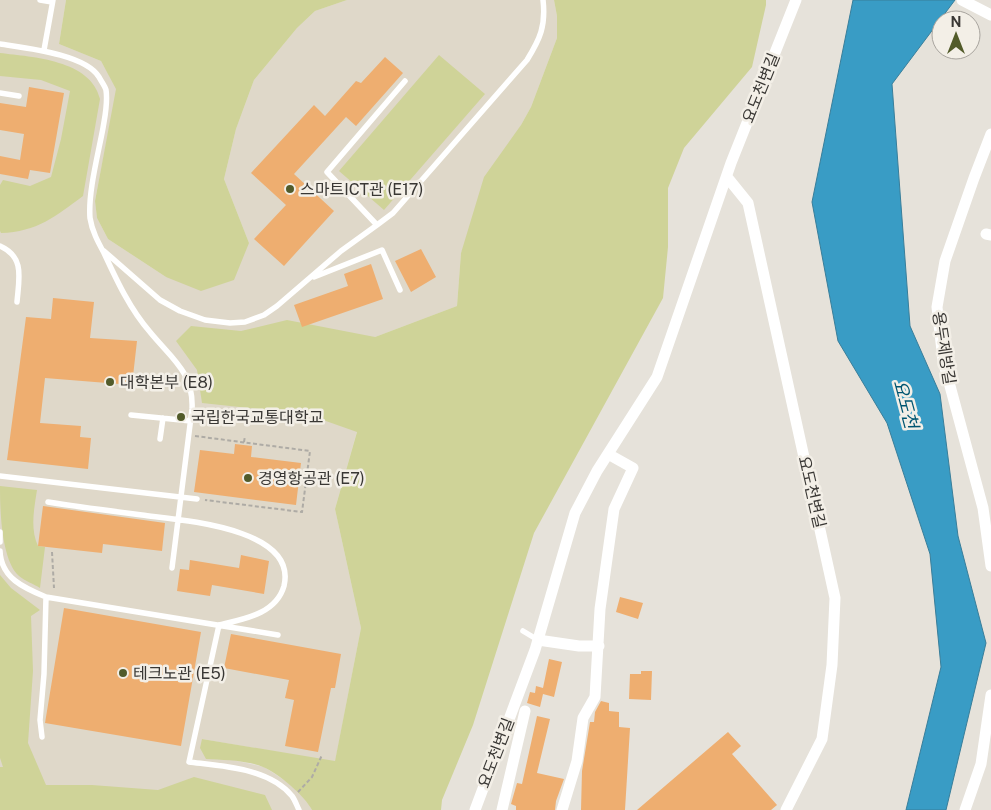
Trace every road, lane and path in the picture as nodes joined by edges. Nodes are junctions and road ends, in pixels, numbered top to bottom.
1 (40, 0) edge
2 (544, 0) edge
3 (796, 0) edge
4 (962, 0) edge
5 (53, 1) edge
6 (991, 15) edge
7 (0, 44) edge
8 (44, 50) junction
9 (405, 81) dead end
10 (0, 93) edge
11 (19, 96) dead end
12 (991, 134) edge
13 (727, 177) junction
14 (377, 225) junction
15 (0, 246) edge
16 (102, 249) junction
17 (307, 280) junction
18 (400, 290) dead end
19 (17, 302) dead end
20 (131, 415) dead end
21 (163, 418) junction
22 (191, 421) junction
23 (195, 436) dead end
24 (245, 436) dead end
25 (160, 439) dead end
26 (244, 442) junction
27 (608, 454) junction
28 (0, 476) edge
29 (181, 497) junction
30 (197, 499) joint
31 (48, 502) dead end
32 (179, 520) junction
33 (0, 532) edge
34 (0, 542) edge
35 (0, 551) edge
36 (52, 552) dead end
37 (991, 566) edge
38 (172, 568) dead end
39 (54, 588) dead end
40 (46, 597) junction
41 (219, 624) junction
42 (523, 631) dead end
43 (278, 636) dead end
44 (538, 640) junction
45 (599, 646) junction
46 (991, 695) edge
47 (525, 711) dead end
48 (42, 737) dead end
49 (322, 755) dead end
50 (298, 792) dead end
51 (299, 810) edge
52 (475, 810) edge
53 (502, 810) edge
54 (562, 810) edge
55 (786, 810) edge
56 (965, 810) edge

1 - 5 lane
2 - 14 lane
3 - 13 street, 요도천변길
4 - 6 street
5 - 8 lane
7 - 8 lane
8 - 16 lane
9 - 14 lane
10 - 11 lane
12 - 37 street, 용두제방길
13 - 27 street, 요도천변길
13 - 55 street, 요도천변길
14 - 17 lane
15 - 19 lane
16 - 17 lane
16 - 22 lane
17 - 18 lane
20 - 21 lane
21 - 22 lane
21 - 25 lane
22 - 29 lane
23 - 26 path
24 - 26 path
26 - 30 path
27 - 44 street, 요도천변길
27 - 45 street
28 - 29 lane
29 - 30 lane
29 - 32 lane
31 - 32 lane
32 - 38 lane
32 - 41 lane
33 - 34 lane
35 - 40 lane
36 - 39 path
40 - 41 lane
40 - 48 lane
41 - 43 lane
41 - 51 lane
42 - 44 lane
44 - 45 street
44 - 52 street, 요도천변길
45 - 54 street
46 - 56 street
47 - 53 street, 요도천변길
49 - 50 path

